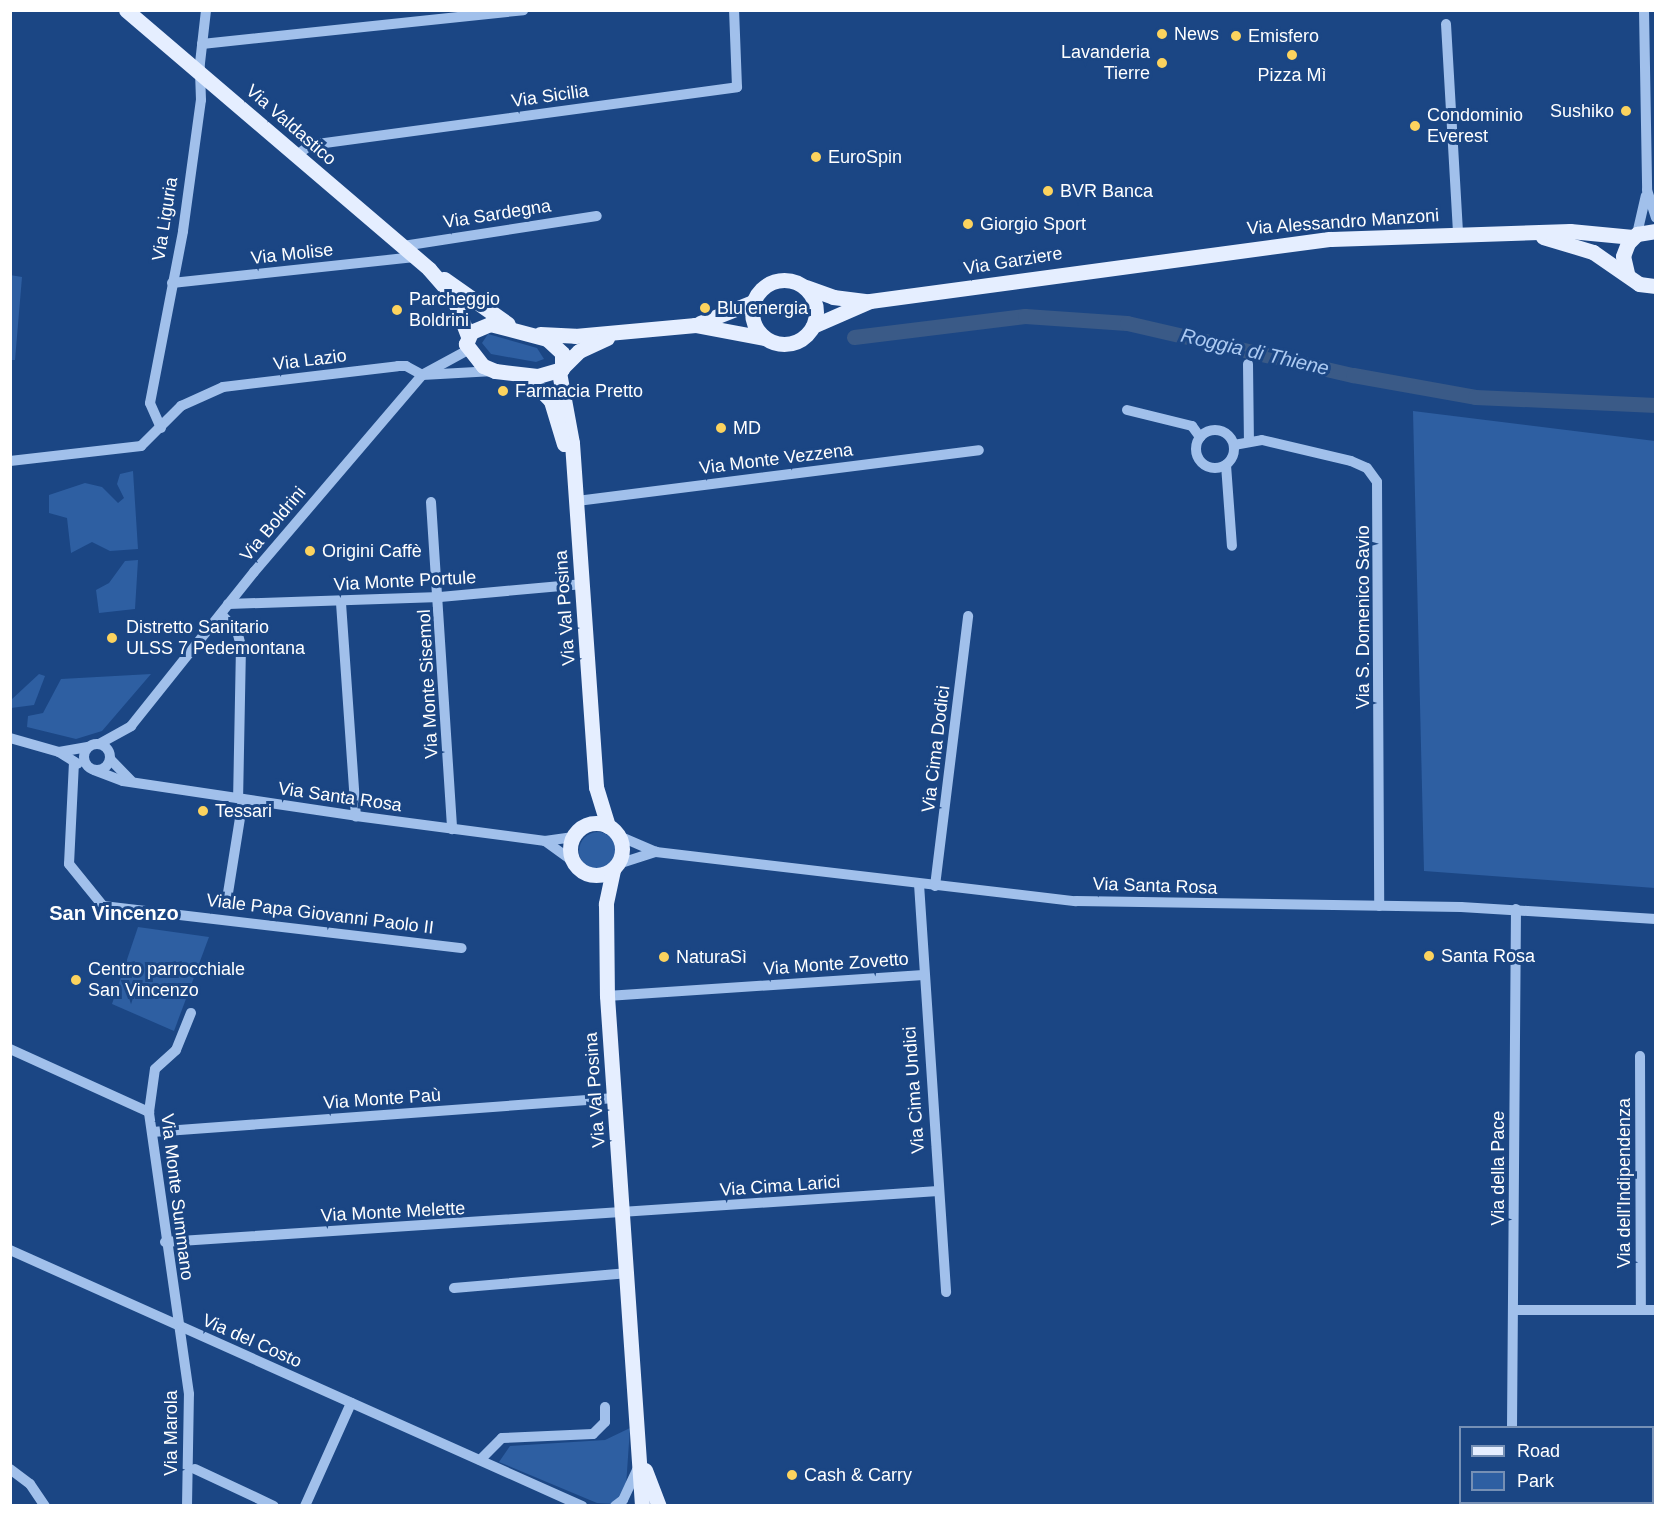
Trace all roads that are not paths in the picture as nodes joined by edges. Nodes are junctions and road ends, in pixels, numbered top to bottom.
1 (126, 10) edge
2 (206, 10) edge
3 (523, 10) edge
4 (734, 10) edge
5 (1644, 10) edge
6 (1446, 24) dead end
7 (202, 44) junction
8 (201, 74) junction
9 (296, 156) junction
10 (1647, 190) junction
11 (597, 216) dead end
12 (1656, 218) edge
13 (1656, 231) edge
14 (1527, 232) junction
15 (1458, 234) junction
16 (1635, 236) junction
17 (403, 246) junction
18 (415, 256) junction
19 (1162, 259) joint
20 (429, 269) junction
21 (1627, 273) junction
22 (172, 282) junction
23 (802, 285) junction
24 (1656, 286) edge
25 (753, 302) junction
26 (870, 302) junction
27 (695, 325) junction
28 (813, 326) junction
29 (524, 332) junction
30 (621, 333) junction
31 (765, 338) junction
32 (468, 343) junction
33 (1248, 363) dead end
34 (562, 369) junction
35 (495, 371) junction
36 (422, 375) junction
37 (526, 375) junction
38 (1127, 410) dead end
39 (161, 428) junction
40 (1200, 437) junction
41 (1249, 442) junction
42 (1234, 445) junction
43 (979, 450) dead end
44 (10, 461) edge
45 (572, 463) junction
46 (1226, 465) junction
47 (576, 501) junction
48 (431, 502) dead end
49 (1232, 546) dead end
50 (582, 584) junction
51 (440, 597) junction
52 (341, 603) junction
53 (228, 604) junction
54 (220, 614) junction
55 (969, 616) dead end
56 (10, 738) edge
57 (94, 746) junction
58 (59, 752) junction
59 (110, 759) junction
60 (74, 762) junction
61 (90, 768) junction
62 (131, 781) junction
63 (596, 787) junction
64 (240, 799) junction
65 (356, 816) junction
66 (587, 824) junction
67 (452, 829) junction
68 (613, 831) junction
69 (572, 837) junction
70 (545, 842) junction
71 (656, 852) junction
72 (571, 860) junction
73 (615, 867) junction
74 (586, 874) junction
75 (919, 884) junction
76 (935, 886) junction
77 (228, 893) dead end
78 (606, 903) junction
79 (1379, 906) junction
80 (1516, 909) junction
81 (1656, 919) edge
82 (462, 948) dead end
83 (923, 975) junction
84 (608, 996) junction
85 (191, 1013) dead end
86 (10, 1050) edge
87 (1640, 1056) dead end
88 (615, 1098) junction
89 (148, 1112) junction
90 (152, 1132) junction
91 (938, 1191) junction
92 (623, 1214) junction
93 (165, 1242) junction
94 (10, 1250) edge
95 (628, 1273) junction
96 (454, 1288) dead end
97 (946, 1292) dead end
98 (1514, 1310) junction
99 (1641, 1310) junction
100 (1656, 1310) edge
101 (178, 1326) junction
102 (351, 1403) junction
103 (605, 1407) dead end
104 (1512, 1426) edge
105 (641, 1459) junction
106 (480, 1460) junction
107 (195, 1468) dead end
108 (10, 1469) edge
109 (45, 1506) edge
110 (187, 1506) edge
111 (274, 1506) edge
112 (305, 1506) edge
113 (582, 1506) edge
114 (615, 1506) edge
115 (642, 1506) edge
116 (659, 1506) edge

1 - 8 main road, Via Valdastico
2 - 7 street, Via Liguria
3 - 7 street
4 - 9 street, Via Sicilia
5 - 10 street
6 - 15 street
7 - 8 street, Via Liguria
8 - 9 main road, Via Valdastico
8 - 22 street, Via Liguria
9 - 17 main road, Via Valdastico
10 - 12 street
10 - 16 street
11 - 17 street, Via Sardegna
13 - 16 main road, Via Alessandro Manzoni
14 - 15 main road, Via Alessandro Manzoni
14 - 16 main road, Via Alessandro Manzoni
14 - 21 main road, Via Alessandro Manzoni
15 - 19 main road, Via Alessandro Manzoni
16 - 21 main road
17 - 18 main road, Via Valdastico
18 - 20 main road, Via Valdastico
18 - 22 street, Via Molise
19 - 26 main road, Via Garziere
20 - 29 main road, Via Valdastico
20 - 32 main road, Via Valdastico
21 - 24 main road, Via Alessandro Manzoni
22 - 39 street, Via Liguria
23 - 25 main road, Via Garziere
23 - 26 main road, Via Garziere
23 - 28 main road
25 - 27 main road, Via Garziere
25 - 31 main road
26 - 28 main road, Via Garziere
27 - 30 main road, Via Garziere
27 - 31 main road, Via Garziere
28 - 31 main road, Via Garziere
29 - 30 main road, Via Garziere
29 - 32 main road
29 - 34 main road
30 - 34 main road, Via Garziere
32 - 35 main road
32 - 36 street
33 - 41 street
34 - 37 main road
34 - 45 main road, Via Val Posina
35 - 36 street
35 - 37 main road
36 - 39 street, Via Lazio
36 - 53 street, Via Boldrini
37 - 45 main road, Via Val Posina
38 - 40 street
39 - 44 street, Via Lazio
40 - 42 street
40 - 46 street
41 - 42 street, Via S. Domenico Savio
41 - 79 street, Via S. Domenico Savio
42 - 46 street
43 - 47 street, Via Monte Vezzena
45 - 47 main road, Via Val Posina
46 - 49 street
47 - 50 main road, Via Val Posina
48 - 51 street, Via Monte Sisemol
50 - 51 street, Via Monte Portule
50 - 63 main road, Via Val Posina
51 - 52 street, Via Monte Portule
51 - 67 street, Via Monte Sisemol
52 - 53 street, Via Monte Portule
52 - 65 street
53 - 54 street, Via Boldrini
54 - 57 street, Via Boldrini
54 - 64 street
55 - 76 street, Via Cima Dodici
56 - 58 street
57 - 58 street
57 - 59 street
57 - 61 street
58 - 60 street, Via Santa Rosa
59 - 61 street
59 - 62 street
60 - 61 street, Via Santa Rosa
60 - 82 street, Viale Papa Giovanni Paolo II
61 - 62 street, Via Santa Rosa
62 - 64 street, Via Santa Rosa
63 - 66 main road, Via Val Posina
63 - 68 main road, Via Val Posina
64 - 65 street, Via Santa Rosa
64 - 77 street
65 - 67 street, Via Santa Rosa
66 - 68 main road
66 - 69 main road
67 - 70 street, Via Santa Rosa
68 - 71 street, Via Santa Rosa
68 - 73 main road, Via Val Posina
69 - 70 street, Via Santa Rosa
69 - 72 main road
70 - 72 street, Via Santa Rosa
71 - 73 street, Via Santa Rosa
71 - 75 street, Via Santa Rosa
72 - 74 main road
73 - 74 main road
73 - 78 main road, Via Val Posina
74 - 78 main road
75 - 76 street, Via Santa Rosa
75 - 83 street, Via Cima Undici
76 - 79 street, Via Santa Rosa
78 - 84 main road, Via Val Posina
79 - 80 street, Via Santa Rosa
80 - 81 street, Via Santa Rosa
80 - 98 street, Via della Pace
83 - 84 street, Via Monte Zovetto
83 - 91 street, Via Cima Undici
84 - 88 main road, Via Val Posina
85 - 89 street, Via Monte Summano
86 - 89 street
87 - 99 street, Via dell'Indipendenza
88 - 90 street, Via Monte Paù
88 - 92 main road, Via Val Posina
89 - 90 street, Via Monte Summano
90 - 93 street, Via Monte Summano
91 - 92 street, Via Cima Larici
91 - 97 street, Via Cima Undici
92 - 93 street, Via Monte Melette
92 - 95 main road, Via Val Posina
93 - 101 street, Via Monte Summano
94 - 101 street, Via del Costo
95 - 96 street
95 - 105 main road, Via Val Posina
98 - 99 street
98 - 104 street, Via della Pace
99 - 100 street
101 - 102 street, Via del Costo
101 - 110 street, Via Marola
102 - 106 street, Via del Costo
102 - 112 street
103 - 106 street
105 - 114 street
105 - 115 main road, Via Val Posina
105 - 116 main road, Via Val Posina
106 - 113 street, Via del Costo
107 - 111 street
108 - 109 street

